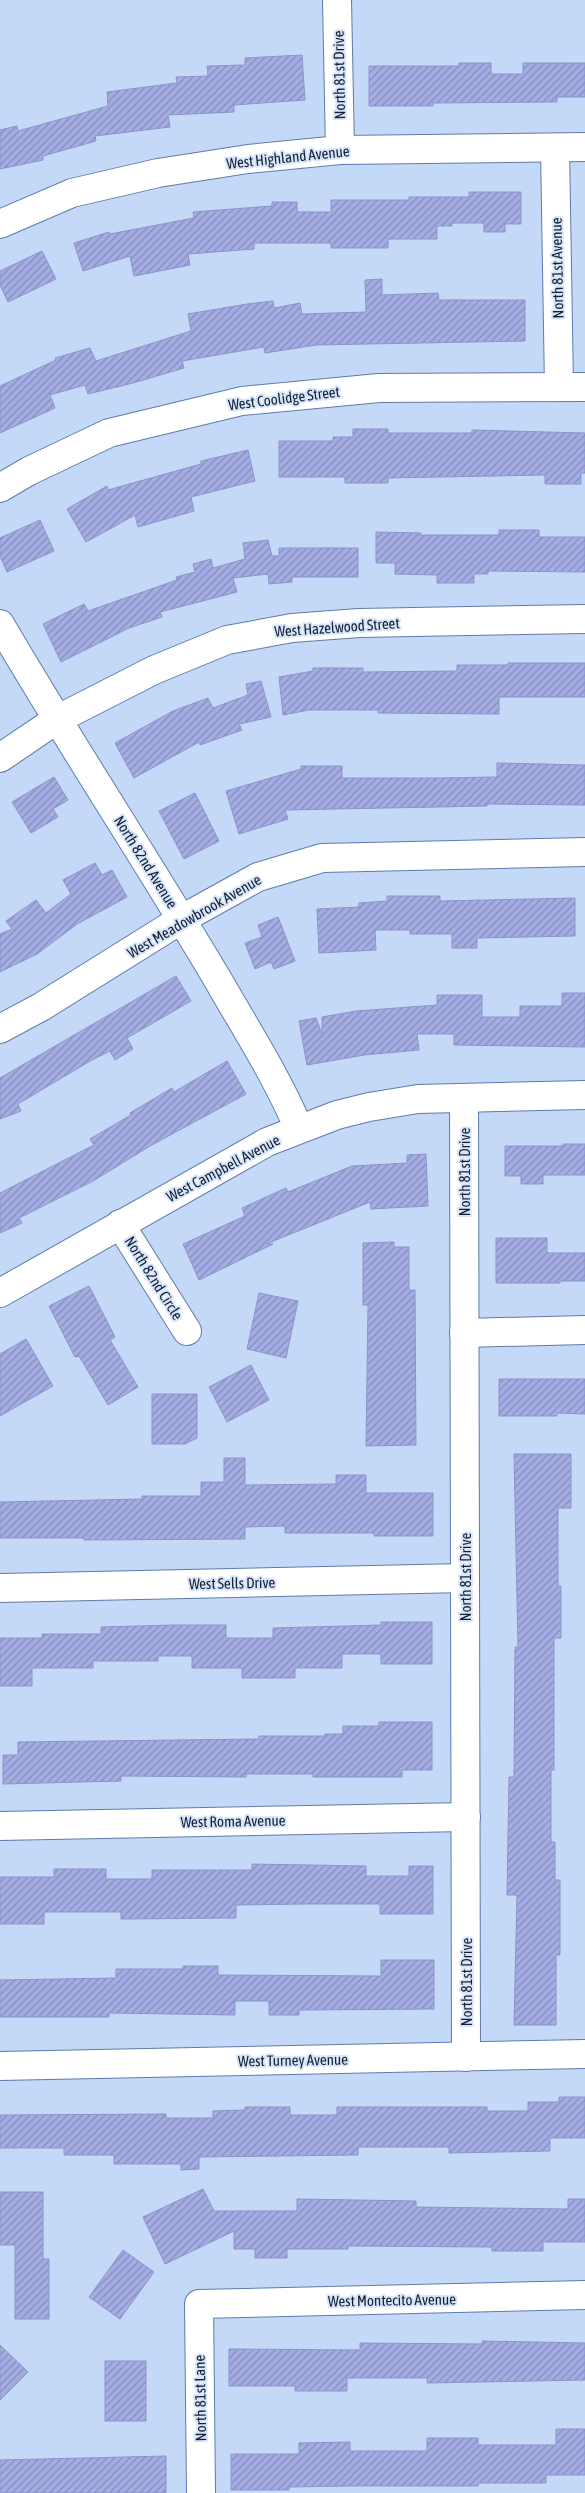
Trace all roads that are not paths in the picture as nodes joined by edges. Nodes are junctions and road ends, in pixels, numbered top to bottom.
1 (337, 0) edge
2 (555, 148) junction
3 (585, 148) edge
4 (340, 150) junction
5 (0, 224) edge
6 (572, 387) edge
7 (0, 488) edge
8 (585, 619) edge
9 (0, 624) edge
10 (56, 720) junction
11 (0, 758) edge
12 (585, 852) edge
13 (182, 919) junction
14 (0, 1029) edge
15 (585, 1095) edge
16 (464, 1098) junction
17 (299, 1129) junction
18 (120, 1224) junction
19 (0, 1293) edge
20 (585, 1330) edge
21 (187, 1331) dead end
22 (464, 1333) junction
23 (465, 1578) junction
24 (0, 1588) edge
25 (466, 1816) junction
26 (0, 1826) edge
27 (585, 2054) edge
28 (466, 2057) junction
29 (0, 2066) edge
30 (585, 2295) edge
31 (199, 2304) joint
32 (202, 2493) edge

1 - 4 street, North 81st Drive
2 - 3 street, West Highland Avenue
2 - 4 street, West Highland Avenue
2 - 6 street, North 81st Avenue
4 - 5 street, West Highland Avenue
6 - 7 street, West Coolidge Street
8 - 10 street, West Hazelwood Street
9 - 10 street, North 82nd Avenue
10 - 11 street, West Hazelwood Street
10 - 13 street, North 82nd Avenue
12 - 13 street, West Meadowbrook Avenue
13 - 14 street, West Meadowbrook Avenue
13 - 17 street, North 82nd Avenue
15 - 16 street, West Campbell Avenue
16 - 17 street, West Campbell Avenue
16 - 22 street, North 81st Drive
17 - 18 street, West Campbell Avenue
18 - 19 street, West Campbell Avenue
18 - 21 street, North 82nd Circle
20 - 22 street
22 - 23 street, North 81st Drive
23 - 24 street, West Sells Drive
23 - 25 street, North 81st Drive
25 - 26 street, West Roma Avenue
25 - 28 street, North 81st Drive
27 - 28 street, West Turney Avenue
28 - 29 street, West Turney Avenue
30 - 31 street, West Montecito Avenue
31 - 32 street, North 81st Lane

